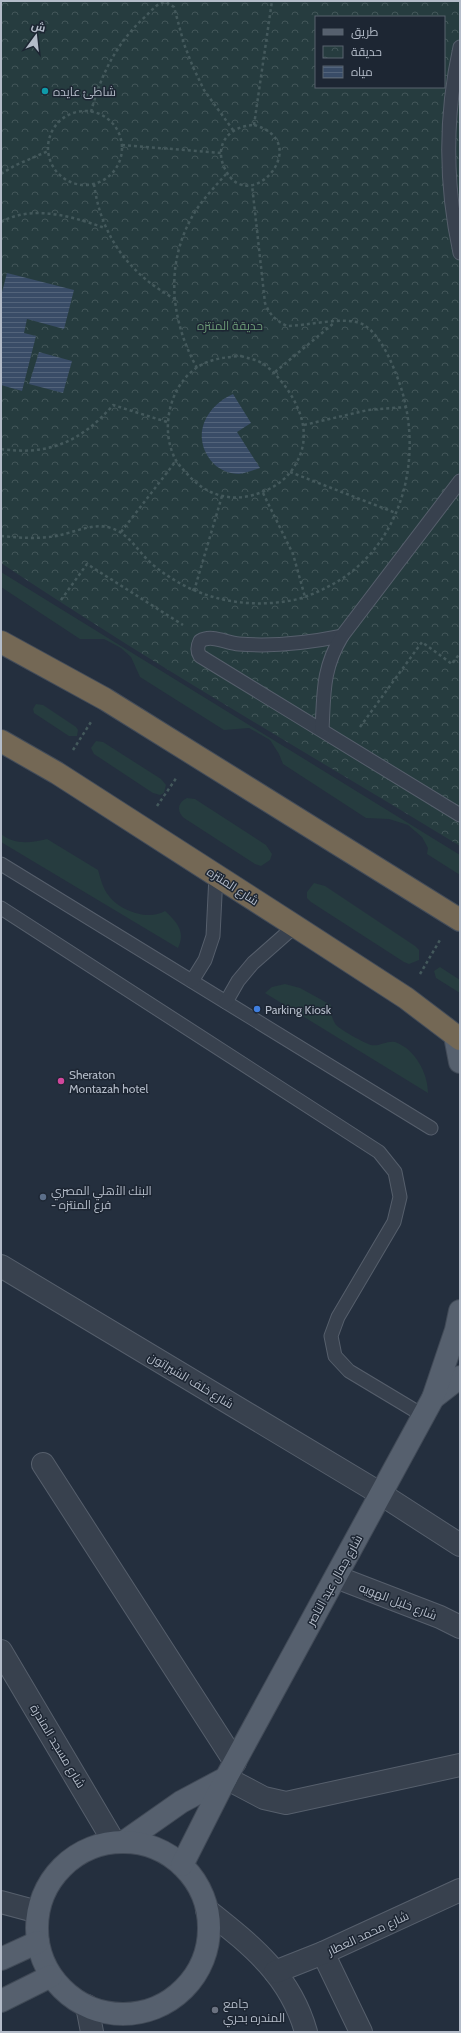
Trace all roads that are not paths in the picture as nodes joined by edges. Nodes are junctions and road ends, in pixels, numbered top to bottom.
1 (460, 47) edge
2 (460, 253) edge
3 (460, 481) edge
4 (342, 636) junction
5 (1, 642) edge
6 (322, 730) junction
7 (1, 741) edge
8 (460, 815) edge
9 (1, 864) edge
10 (216, 875) junction
11 (1, 908) edge
12 (457, 918) edge
13 (295, 926) junction
14 (192, 981) junction
15 (226, 1002) junction
16 (458, 1037) edge
17 (460, 1062) edge
18 (431, 1128) dead end
19 (1, 1266) edge
20 (460, 1311) edge
21 (460, 1377) edge
22 (429, 1407) junction
23 (43, 1464) dead end
24 (381, 1494) junction
25 (460, 1545) edge
26 (336, 1577) junction
27 (460, 1627) edge
28 (1, 1651) edge
29 (460, 1765) edge
30 (231, 1770) junction
31 (119, 1842) junction
32 (182, 1865) junction
33 (460, 1890) edge
34 (1, 1902) edge
35 (207, 1910) junction
36 (38, 1912) junction
37 (38, 1942) junction
38 (324, 1954) junction
39 (1, 1959) edge
40 (275, 1972) junction
41 (51, 1976) junction
42 (1, 2001) edge
43 (87, 2006) junction
44 (92, 2032) edge
45 (306, 2032) edge
46 (361, 2032) edge

1 - 2 lane
3 - 4 lane
4 - 6 lane
4 - 6 lane
5 - 12 highway
6 - 8 lane
7 - 10 highway, شارع المنتزه
9 - 14 lane
10 - 13 highway, شارع المنتزه
10 - 14 lane
11 - 22 lane
13 - 15 lane
13 - 16 highway, شارع المنتزه
14 - 15 lane
15 - 18 lane
16 - 17 main road
19 - 24 street, شارع خلف الشيراتون
20 - 22 main road, شارع جمال عبد الناصر
21 - 22 main road, شارع جمال عبد الناصر
22 - 24 main road, شارع جمال عبد الناصر
23 - 30 street
24 - 25 street, شارع خلف الشيراتون
24 - 26 main road, شارع جمال عبد الناصر
26 - 27 street, شارع خليل الهويه
26 - 30 main road, شارع جمال عبد الناصر
28 - 31 street, شارع مسجد المندرة
29 - 30 street
30 - 31 main road
30 - 32 main road, شارع جمال عبد الناصر
31 - 32 main road
31 - 36 main road
32 - 35 main road
33 - 38 street, شارع محمد العطار
34 - 36 street
35 - 40 street
35 - 43 main road
36 - 37 main road
37 - 39 main road
37 - 41 main road
38 - 40 street, شارع محمد العطار
38 - 46 street
40 - 45 street
41 - 42 main road
41 - 43 main road
43 - 44 street

